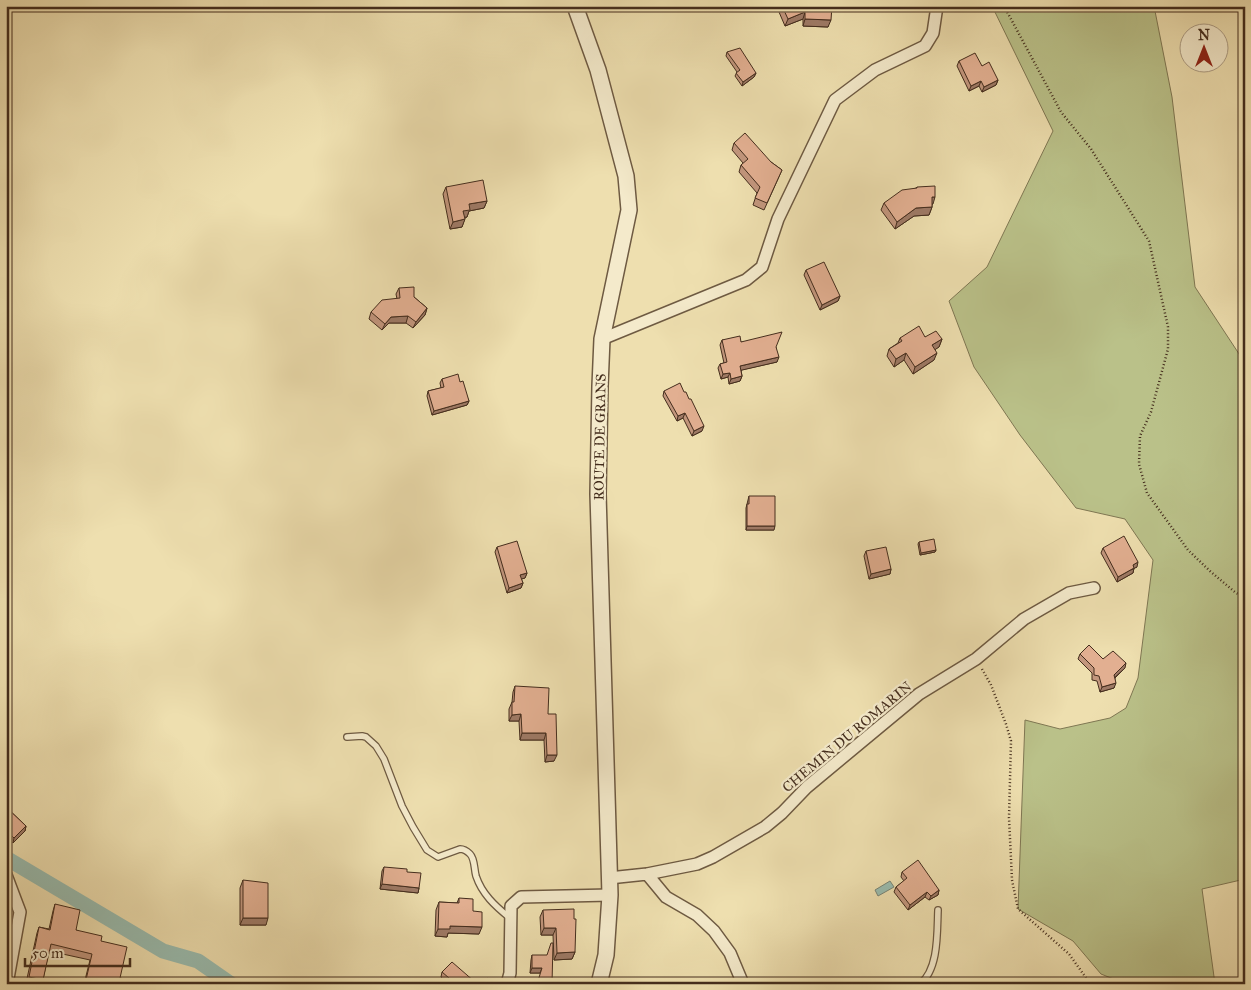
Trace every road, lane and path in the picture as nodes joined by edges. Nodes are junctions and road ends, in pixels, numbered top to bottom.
1 (574, 6) edge
2 (938, 6) edge
3 (1004, 6) edge
4 (602, 339) junction
5 (1094, 588) dead end
6 (1245, 597) edge
7 (976, 659) junction
8 (348, 736) dead end
9 (647, 874) junction
10 (6, 875) edge
11 (608, 878) junction
12 (610, 895) junction
13 (938, 910) dead end
14 (511, 919) junction
15 (11, 934) edge
16 (7, 984) edge
17 (507, 984) edge
18 (599, 984) edge
19 (743, 984) edge
20 (920, 984) edge
21 (1092, 984) edge

1 - 4 street, ROUTE DE GRANS
2 - 4 street
3 - 6 path
4 - 11 street, ROUTE DE GRANS
5 - 7 street, CHEMIN DU ROMARIN
7 - 9 street, CHEMIN DU ROMARIN
7 - 21 path
8 - 14 lane
9 - 11 street, CHEMIN DU ROMARIN
9 - 19 street
10 - 15 street
11 - 12 street, ROUTE DE GRANS
12 - 14 street
12 - 18 street
13 - 20 lane
14 - 17 street
15 - 16 street

